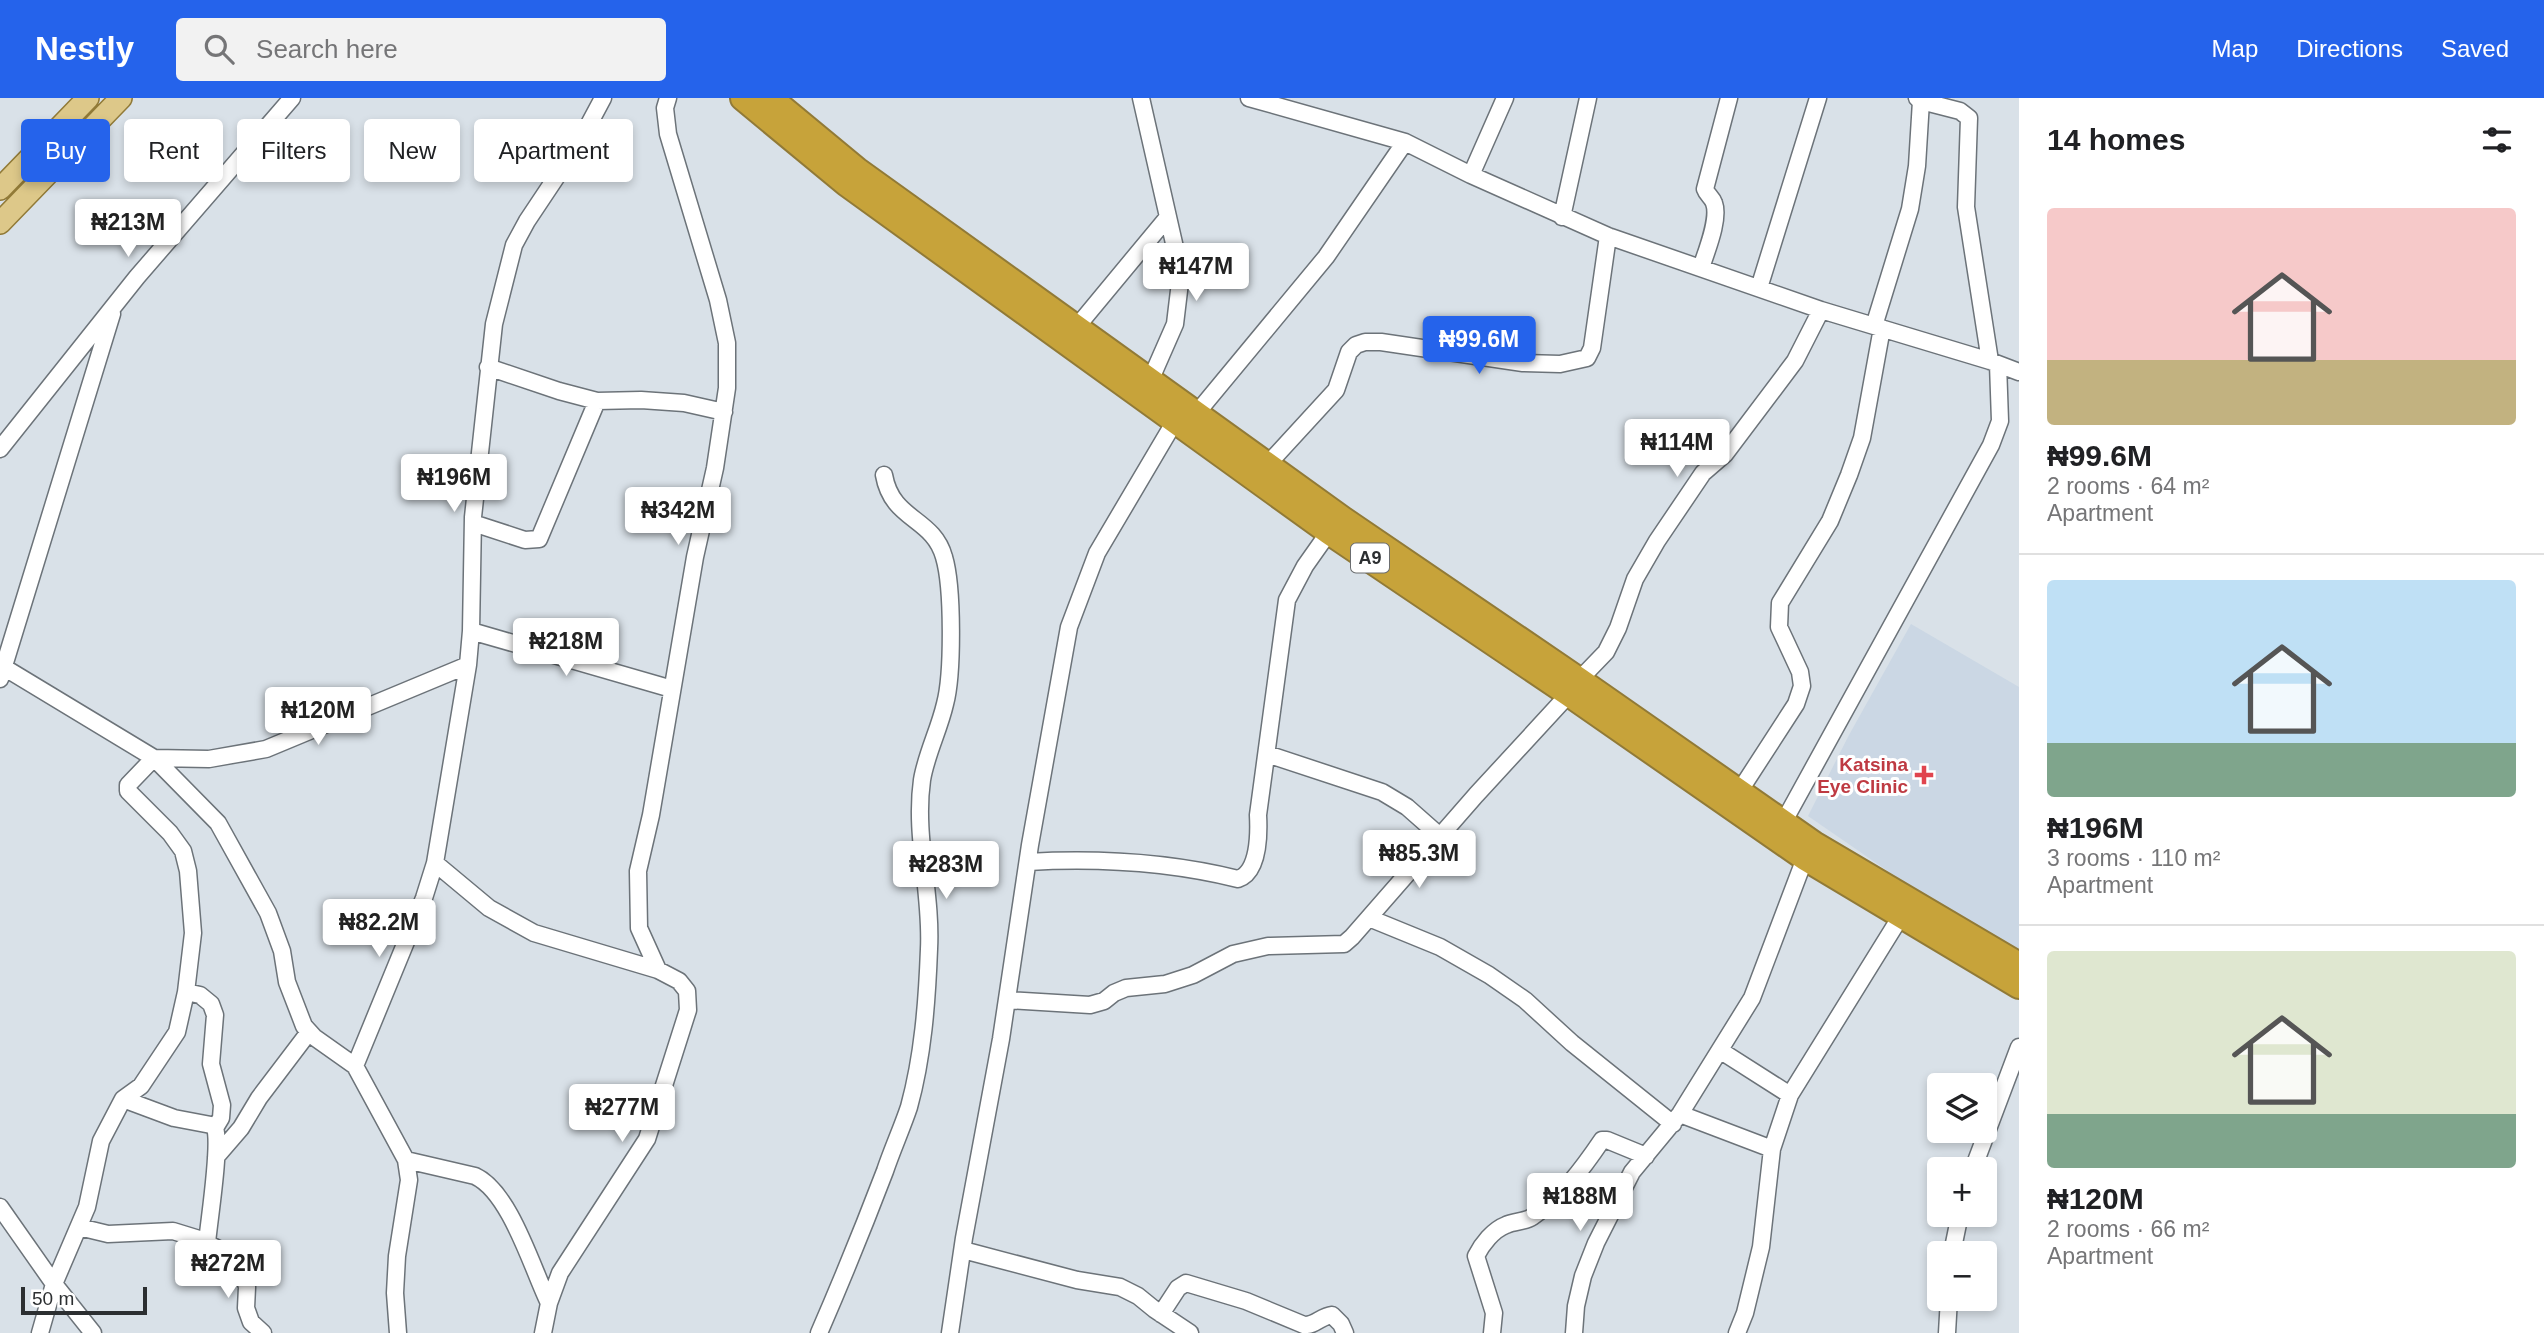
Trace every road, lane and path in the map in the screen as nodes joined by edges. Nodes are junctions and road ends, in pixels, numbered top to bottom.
1 (88, 98) edge
2 (121, 98) edge
3 (292, 98) edge
4 (603, 98) edge
5 (668, 98) edge
6 (743, 98) edge
7 (770, 98) edge
8 (1141, 98) edge
9 (1249, 98) edge
10 (1505, 98) edge
11 (1588, 98) edge
12 (1729, 98) edge
13 (1818, 98) edge
14 (1919, 100) edge
15 (1405, 142) junction
16 (1471, 175) junction
17 (852, 177) junction
18 (0, 189) edge
19 (1562, 217) junction
20 (1167, 218) junction
21 (0, 223) edge
22 (1608, 236) junction
23 (1701, 268) junction
24 (1759, 288) junction
25 (115, 305) junction
26 (1821, 310) junction
27 (1878, 327) junction
28 (1075, 328) junction
29 (1994, 363) junction
30 (488, 367) junction
31 (2019, 372) edge
32 (1150, 381) junction
33 (597, 401) junction
34 (724, 412) junction
35 (1185, 418) junction
36 (0, 449) edge
37 (1268, 464) junction
38 (884, 475) dead end
39 (473, 523) junction
40 (1329, 532) junction
41 (471, 631) junction
42 (468, 666) junction
43 (1, 671) edge
44 (1574, 687) junction
45 (672, 689) junction
46 (1617, 718) junction
47 (1267, 754) junction
48 (154, 758) junction
49 (1739, 792) junction
50 (1783, 823) junction
51 (1441, 836) junction
52 (1805, 859) junction
53 (1028, 862) junction
54 (435, 863) junction
55 (1901, 916) junction
56 (1369, 918) junction
57 (2019, 965) edge
58 (658, 970) junction
59 (2019, 985) edge
60 (186, 992) junction
61 (1007, 1000) junction
62 (309, 1032) junction
63 (2019, 1047) edge
64 (1721, 1051) junction
65 (355, 1066) junction
66 (1790, 1095) junction
67 (123, 1099) junction
68 (1677, 1119) junction
69 (215, 1128) junction
70 (1772, 1149) junction
71 (1646, 1156) junction
72 (216, 1157) junction
73 (1978, 1157) edge
74 (406, 1160) junction
75 (0, 1207) edge
76 (79, 1227) junction
77 (207, 1243) junction
78 (963, 1250) junction
79 (54, 1284) junction
80 (549, 1303) junction
81 (1948, 1311) edge
82 (1161, 1314) junction
83 (40, 1333) edge
84 (93, 1333) edge
85 (263, 1333) edge
86 (398, 1333) edge
87 (543, 1333) edge
88 (818, 1333) edge
89 (950, 1333) edge
90 (1190, 1333) edge
91 (1345, 1333) edge
92 (1492, 1333) edge
93 (1574, 1333) edge
94 (1737, 1333) edge
95 (1947, 1333) edge

1 - 18 main road
2 - 21 main road
3 - 25 street
4 - 30 street
5 - 34 street
6 - 17 highway, A9
7 - 17 highway, A9
8 - 20 street
9 - 15 street
10 - 16 street
11 - 19 street
12 - 23 street
13 - 24 street
14 - 27 street
14 - 29 street
15 - 16 street
15 - 35 street
16 - 19 street
17 - 28 highway, A9
17 - 35 highway, A9
19 - 22 street
20 - 28 street
20 - 32 street
22 - 23 street
22 - 37 street
23 - 24 street
24 - 26 street
25 - 36 street
25 - 43 street
26 - 27 street
26 - 44 street
27 - 29 street
27 - 49 street
28 - 32 highway, A9
29 - 31 street
29 - 50 street
30 - 33 street
30 - 39 street
32 - 35 highway, A9
33 - 34 street
33 - 39 street
34 - 45 street
35 - 37 highway, A9
35 - 40 highway, A9
35 - 53 street
37 - 44 highway, A9
38 - 88 street
39 - 41 street
40 - 44 highway, A9
40 - 47 street
41 - 42 street
41 - 45 street
42 - 48 street
42 - 54 street
43 - 48 street
44 - 46 highway, A9
44 - 51 street
45 - 58 street
46 - 49 highway, A9
46 - 52 highway, A9
47 - 51 street
47 - 53 street
48 - 60 street
48 - 62 street
49 - 50 highway, A9
50 - 57 highway, A9
51 - 56 street
52 - 55 highway, A9
52 - 64 street
53 - 61 street
54 - 58 street
54 - 65 street
55 - 59 highway, A9
55 - 66 street
56 - 61 street
56 - 68 street
58 - 80 street
60 - 67 street
60 - 69 street
61 - 78 street
62 - 65 street
62 - 72 street
63 - 73 street
64 - 66 street
64 - 68 street
65 - 74 street
66 - 70 street
67 - 69 street
67 - 76 street
68 - 70 street
68 - 71 street
69 - 72 street
70 - 94 street
71 - 92 street
71 - 93 street
72 - 77 street
74 - 80 street
74 - 86 street
75 - 79 street
76 - 77 street
76 - 79 street
77 - 85 street
78 - 82 street
78 - 89 street
79 - 83 street
79 - 84 street
80 - 87 street
81 - 95 street
82 - 90 street
82 - 91 street

